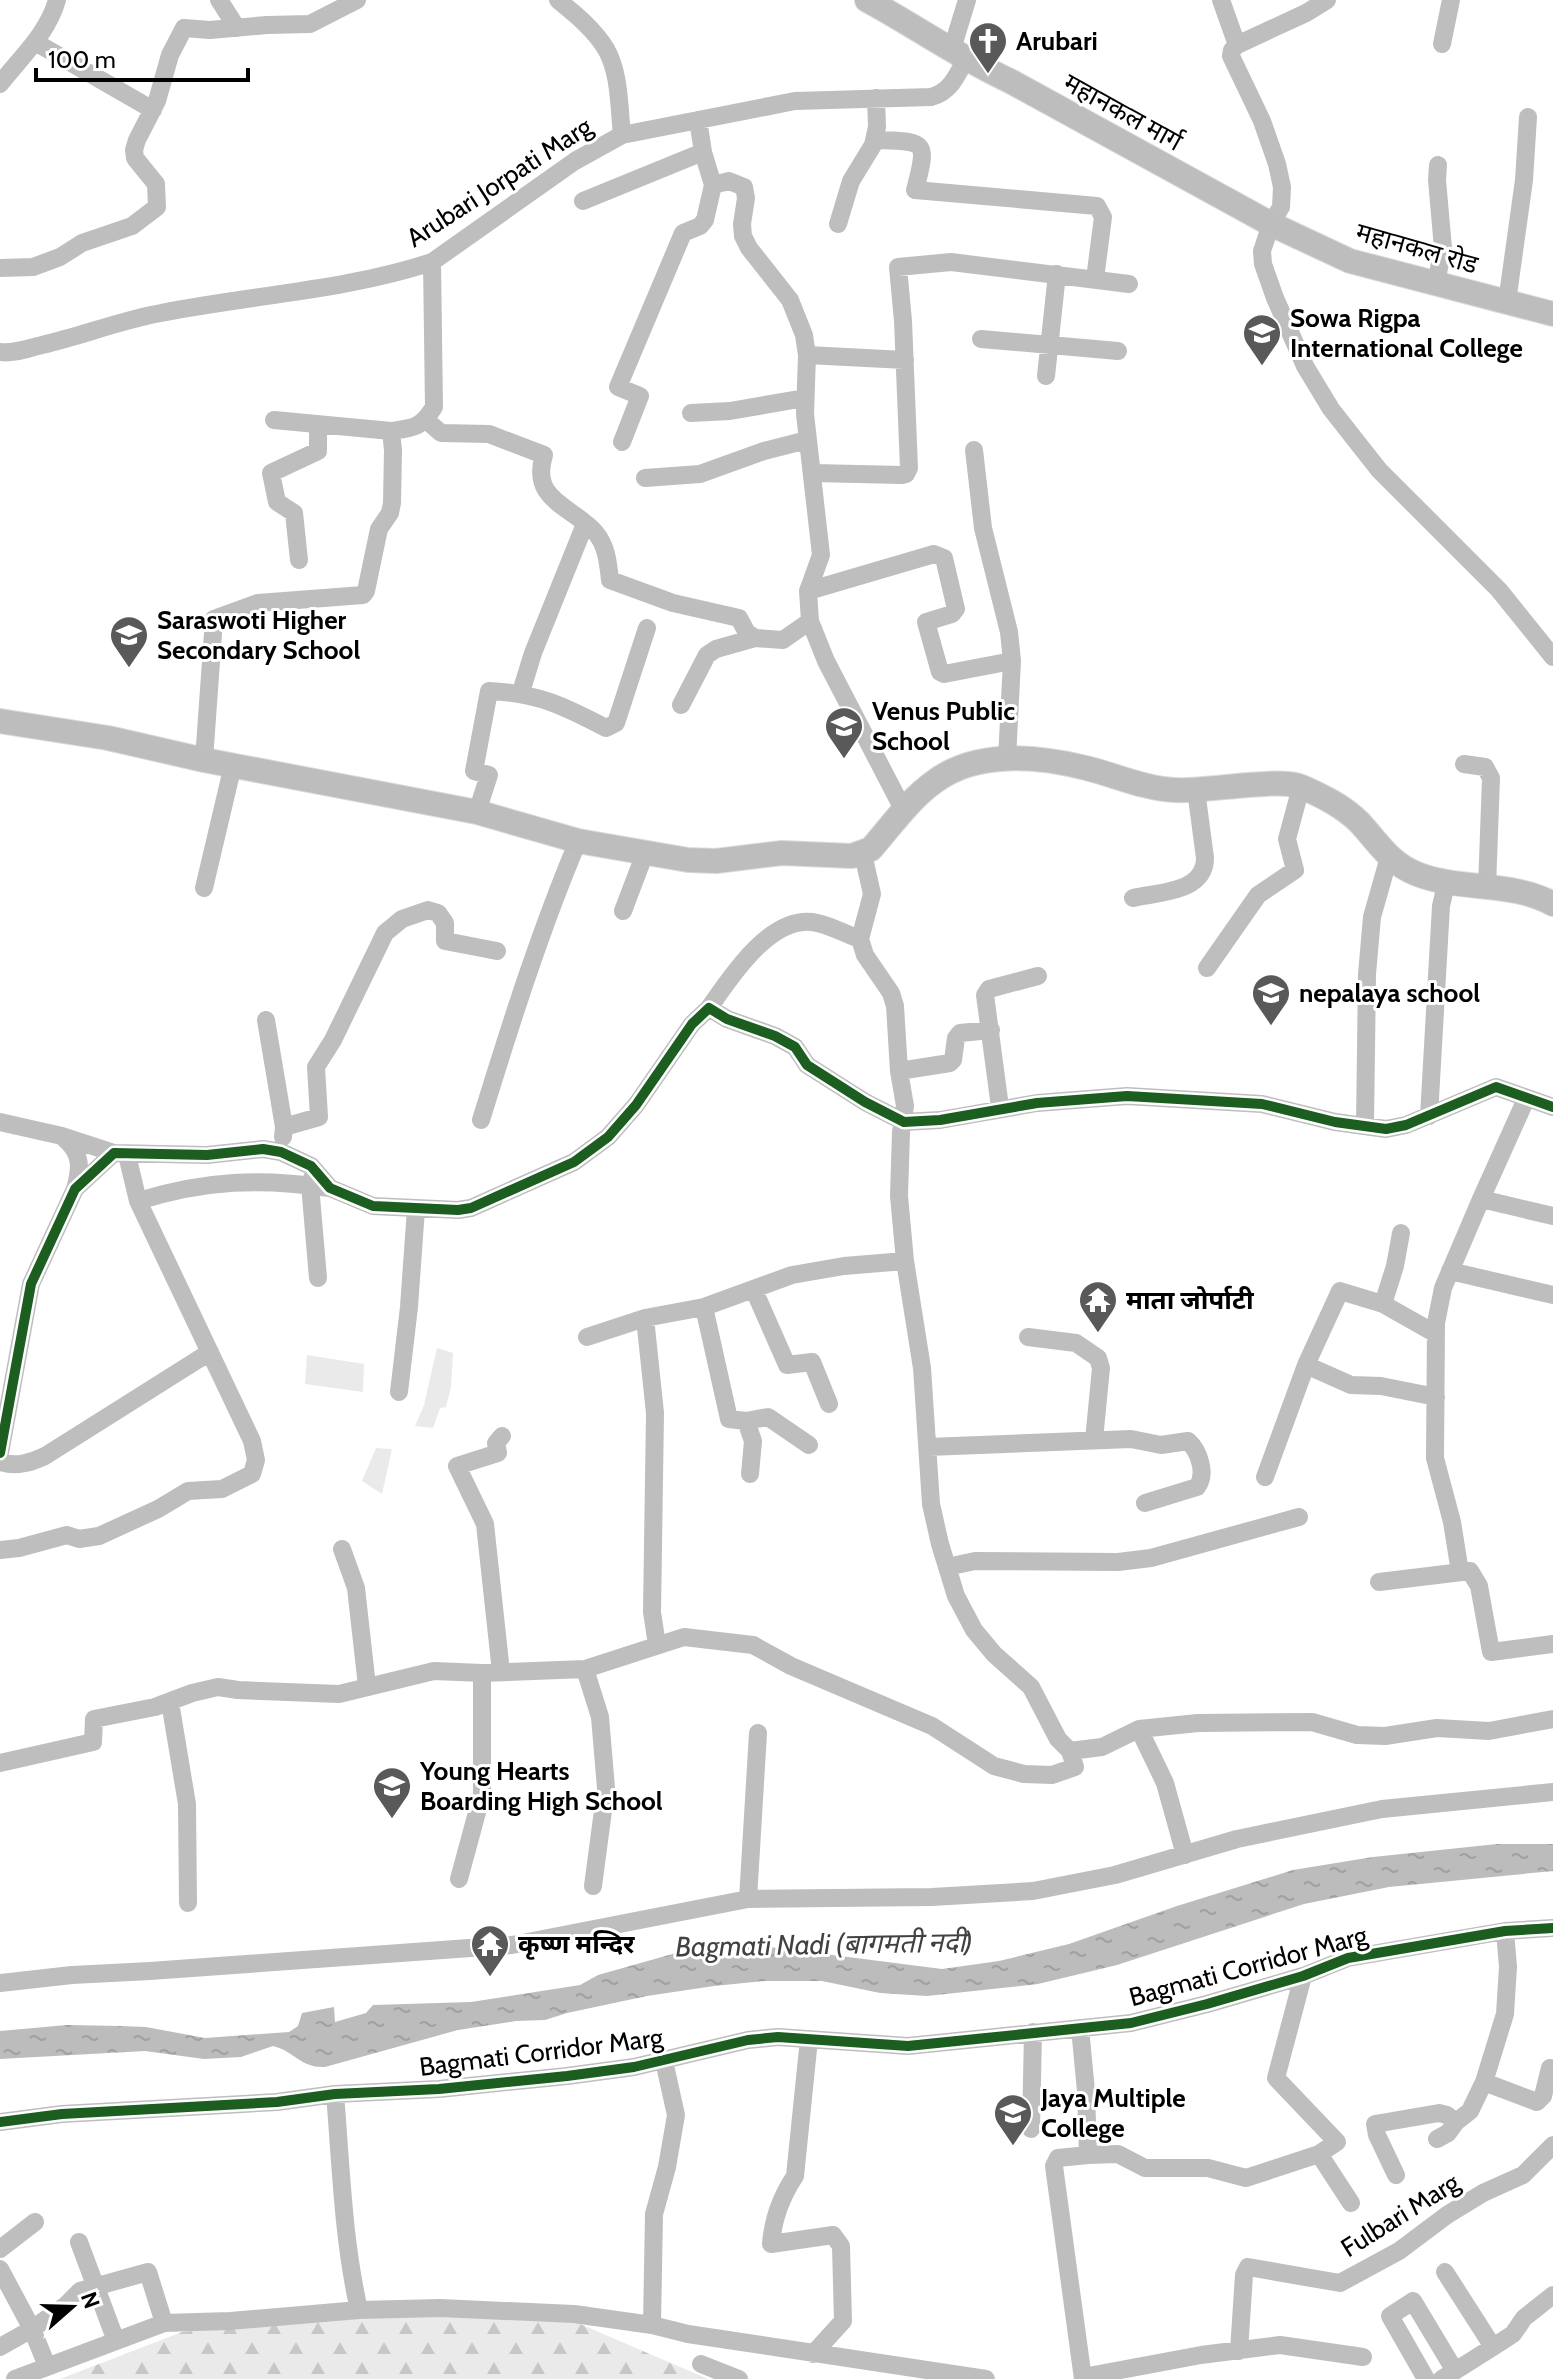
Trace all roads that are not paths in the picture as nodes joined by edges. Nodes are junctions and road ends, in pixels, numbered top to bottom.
1 (57, 0) edge
2 (219, 0) edge
3 (357, 0) edge
4 (558, 0) edge
5 (967, 0) edge
6 (1221, 0) edge
7 (1327, 0) edge
8 (1451, 0) edge
9 (875, 2) edge
10 (237, 28) junction
11 (35, 42) junction
12 (1442, 44) dead end
13 (1237, 45) junction
14 (958, 55) junction
15 (8, 61) edge
16 (0, 84) edge
17 (876, 98) junction
18 (153, 110) junction
19 (1528, 117) dead end
20 (698, 120) junction
21 (622, 135) junction
22 (874, 140) junction
23 (703, 152) junction
24 (1438, 165) dead end
25 (713, 185) junction
26 (583, 201) dead end
27 (838, 224) dead end
28 (1271, 224) junction
29 (432, 262) junction
30 (0, 268) edge
31 (1057, 274) junction
32 (1095, 279) junction
33 (1436, 283) junction
34 (1129, 284) dead end
35 (1507, 302) junction
36 (1553, 314) edge
37 (981, 339) dead end
38 (1049, 345) junction
39 (1118, 351) dead end
40 (0, 352) edge
41 (807, 355) junction
42 (905, 360) junction
43 (1046, 376) dead end
44 (805, 398) junction
45 (691, 413) dead end
46 (274, 420) dead end
47 (426, 420) junction
48 (318, 424) junction
49 (391, 431) junction
50 (807, 440) junction
51 (622, 442) dead end
52 (974, 450) dead end
53 (813, 473) junction
54 (645, 478) dead end
55 (585, 524) junction
56 (299, 560) dead end
57 (808, 591) junction
58 (810, 621) junction
59 (647, 628) dead end
60 (755, 638) junction
61 (1553, 657) edge
62 (1012, 661) junction
63 (521, 692) junction
64 (681, 705) dead end
65 (0, 721) edge
66 (1007, 759) junction
67 (204, 760) junction
68 (1464, 764) dead end
69 (233, 765) junction
70 (1301, 787) junction
71 (1196, 790) junction
72 (904, 811) junction
73 (477, 812) junction
74 (578, 841) junction
75 (645, 853) junction
76 (863, 854) junction
77 (1389, 857) junction
78 (1447, 880) junction
79 (204, 888) dead end
80 (1487, 888) junction
81 (1133, 898) dead end
82 (1553, 904) edge
83 (623, 911) dead end
84 (860, 939) junction
85 (497, 951) dead end
86 (1207, 968) dead end
87 (1038, 976) dead end
88 (709, 1008) junction
89 (266, 1020) dead end
90 (991, 1030) junction
91 (899, 1071) junction
92 (1526, 1099) junction
93 (1000, 1107) junction
94 (1553, 1107) edge
95 (1429, 1116) junction
96 (481, 1120) dead end
97 (0, 1122) edge
98 (904, 1122) junction
99 (1365, 1125) junction
100 (284, 1127) junction
101 (62, 1136) junction
102 (281, 1152) junction
103 (120, 1154) junction
104 (312, 1178) junction
105 (75, 1189) junction
106 (1481, 1199) junction
107 (138, 1201) junction
108 (416, 1209) junction
109 (1553, 1216) edge
110 (1401, 1233) dead end
111 (905, 1261) junction
112 (1450, 1271) junction
113 (318, 1278) dead end
114 (754, 1290) junction
115 (1553, 1295) edge
116 (1383, 1304) junction
117 (704, 1307) junction
118 (645, 1318) junction
119 (1436, 1334) junction
120 (587, 1337) dead end
121 (1028, 1337) dead end
122 (210, 1352) junction
123 (1306, 1365) junction
124 (399, 1392) dead end
125 (1436, 1397) junction
126 (829, 1404) dead end
127 (746, 1421) junction
128 (502, 1436) dead end
129 (1094, 1440) junction
130 (809, 1445) dead end
131 (928, 1447) junction
132 (0, 1453) edge
133 (0, 1462) edge
134 (750, 1474) dead end
135 (1265, 1477) dead end
136 (1145, 1503) dead end
137 (1299, 1517) dead end
138 (342, 1549) dead end
139 (0, 1550) edge
140 (947, 1567) junction
141 (1460, 1572) junction
142 (1379, 1582) dead end
143 (1553, 1644) edge
144 (657, 1645) junction
145 (585, 1669) junction
146 (492, 1672) junction
147 (367, 1686) junction
148 (170, 1702) junction
149 (1553, 1719) edge
150 (1139, 1729) junction
151 (758, 1733) dead end
152 (1070, 1751) junction
153 (0, 1763) edge
154 (1553, 1792) edge
155 (1185, 1855) junction
156 (459, 1879) dead end
157 (593, 1886) dead end
158 (748, 1899) junction
159 (188, 1903) dead end
160 (1553, 1928) edge
161 (1505, 1931) junction
162 (1303, 1976) junction
163 (0, 1983) edge
164 (1080, 2028) junction
165 (1033, 2032) junction
166 (809, 2039) junction
167 (664, 2061) junction
168 (1550, 2068) dead end
169 (1484, 2082) junction
170 (335, 2094) junction
171 (0, 2122) edge
172 (1456, 2122) junction
173 (1031, 2129) dead end
174 (1437, 2139) dead end
175 (1553, 2145) edge
176 (1319, 2154) junction
177 (1088, 2155) junction
178 (1396, 2175) dead end
179 (1351, 2203) dead end
180 (35, 2222) dead end
181 (79, 2242) dead end
182 (0, 2249) edge
183 (0, 2269) edge
184 (1445, 2272) dead end
185 (95, 2285) junction
186 (1553, 2295) edge
187 (359, 2310) junction
188 (164, 2323) junction
189 (652, 2325) junction
190 (32, 2329) junction
191 (116, 2341) junction
192 (0, 2347) edge
193 (1493, 2347) junction
194 (1239, 2351) junction
195 (813, 2354) junction
196 (1363, 2357) dead end
197 (701, 2364) dead end
198 (47, 2366) junction
199 (1448, 2375) edge
200 (1083, 2378) edge
201 (15, 2379) edge
202 (739, 2379) edge
203 (986, 2379) edge
204 (1426, 2379) edge

1 - 11 street
2 - 10 street
3 - 10 street
4 - 21 street
5 - 14 street
6 - 13 street
7 - 13 street
8 - 12 street
9 - 14 main road, महानकल मार्ग
10 - 18 street
11 - 15 street
11 - 18 street
13 - 28 street
14 - 17 street, Arubari Jorpati Marg
14 - 28 main road, महानकल मार्ग
15 - 16 street
17 - 20 street, Arubari Jorpati Marg
17 - 22 street
18 - 30 street
19 - 35 street
20 - 21 street, Arubari Jorpati Marg
20 - 23 street
21 - 29 street, Arubari Jorpati Marg
22 - 27 street
22 - 32 street
23 - 25 street
23 - 26 street
24 - 33 street
25 - 41 street
25 - 51 street
28 - 33 main road, महानकल रोड
28 - 61 street
29 - 40 street, Arubari Jorpati Marg
29 - 47 street
31 - 32 street
31 - 38 street
31 - 42 street
32 - 34 street
33 - 35 main road, महानकल रोड
35 - 36 main road, महानकल रोड
37 - 38 street
38 - 39 street
38 - 43 street
41 - 42 street
41 - 44 street
42 - 53 street
44 - 45 street
44 - 50 street
46 - 48 street
47 - 49 street
47 - 55 street
48 - 49 street
48 - 56 street
49 - 67 street
50 - 53 street
50 - 54 street
52 - 62 street
53 - 57 street
55 - 60 street
55 - 63 street
57 - 58 street
57 - 62 street
58 - 60 street
58 - 72 street
59 - 63 street
60 - 64 street
62 - 66 street
63 - 73 street
65 - 67 main road
66 - 71 main road
66 - 72 main road
67 - 69 main road
68 - 80 street
69 - 73 main road
69 - 79 street
70 - 71 main road
70 - 77 main road
70 - 86 street
71 - 81 street
72 - 76 main road
73 - 74 main road
74 - 75 main road
74 - 96 street
75 - 76 main road
75 - 83 street
76 - 84 street
77 - 78 main road
77 - 99 street
78 - 80 main road
78 - 95 street
80 - 82 main road
84 - 88 street
84 - 91 street
85 - 100 street
87 - 90 street
88 - 98 street
88 - 108 street
89 - 100 street
90 - 91 street
90 - 93 street
91 - 98 street
92 - 94 street
92 - 95 street
92 - 106 street
93 - 98 street
93 - 99 street
95 - 99 street
97 - 101 street
98 - 111 street
100 - 102 street
101 - 103 street
101 - 105 street
102 - 103 street
102 - 104 street
103 - 105 street
103 - 107 street
104 - 107 street
104 - 108 street
104 - 113 street
105 - 132 street
106 - 109 street
106 - 112 street
107 - 122 street
108 - 124 street
110 - 116 street
111 - 114 street
111 - 131 street
112 - 115 street
112 - 119 street
114 - 117 street
114 - 126 street
116 - 119 street
116 - 123 street
117 - 118 street
117 - 127 street
118 - 120 street
118 - 144 street
119 - 125 street
121 - 129 street
122 - 133 street
122 - 139 street
123 - 125 street
123 - 135 street
125 - 141 street
127 - 130 street
127 - 134 street
128 - 146 street
129 - 131 street
129 - 136 street
131 - 140 street
137 - 140 street
138 - 147 street
140 - 152 street
141 - 142 street
141 - 143 street
144 - 145 street
144 - 152 street
145 - 146 street
145 - 157 street
146 - 147 street
146 - 156 street
147 - 148 street
148 - 153 street
148 - 159 street
149 - 150 street
150 - 152 street
150 - 155 street
151 - 158 street
154 - 155 street
155 - 158 street
158 - 163 street
160 - 161 street, Bagmati Corridor Marg
161 - 162 street, Bagmati Corridor Marg
161 - 169 street
162 - 164 street, Bagmati Corridor Marg
162 - 176 street
164 - 165 street, Bagmati Corridor Marg
164 - 177 street
165 - 166 street, Bagmati Corridor Marg
165 - 173 street
166 - 167 street, Bagmati Corridor Marg
166 - 195 street
167 - 170 street, Bagmati Corridor Marg
167 - 189 street
168 - 169 street
169 - 172 street
170 - 171 street, Bagmati Corridor Marg
170 - 187 street
172 - 174 street
172 - 178 street
175 - 194 street, Fulbari Marg
176 - 177 street
176 - 179 street
177 - 200 street
180 - 182 street
181 - 185 street
183 - 190 street
184 - 193 street
185 - 188 street
185 - 190 street
185 - 191 street
186 - 193 street
187 - 188 street
187 - 189 street
188 - 191 street
189 - 195 street
190 - 192 street
190 - 198 street
191 - 198 street
193 - 199 street
194 - 196 street
194 - 200 street
195 - 203 street
197 - 202 street
198 - 201 street
199 - 204 street

